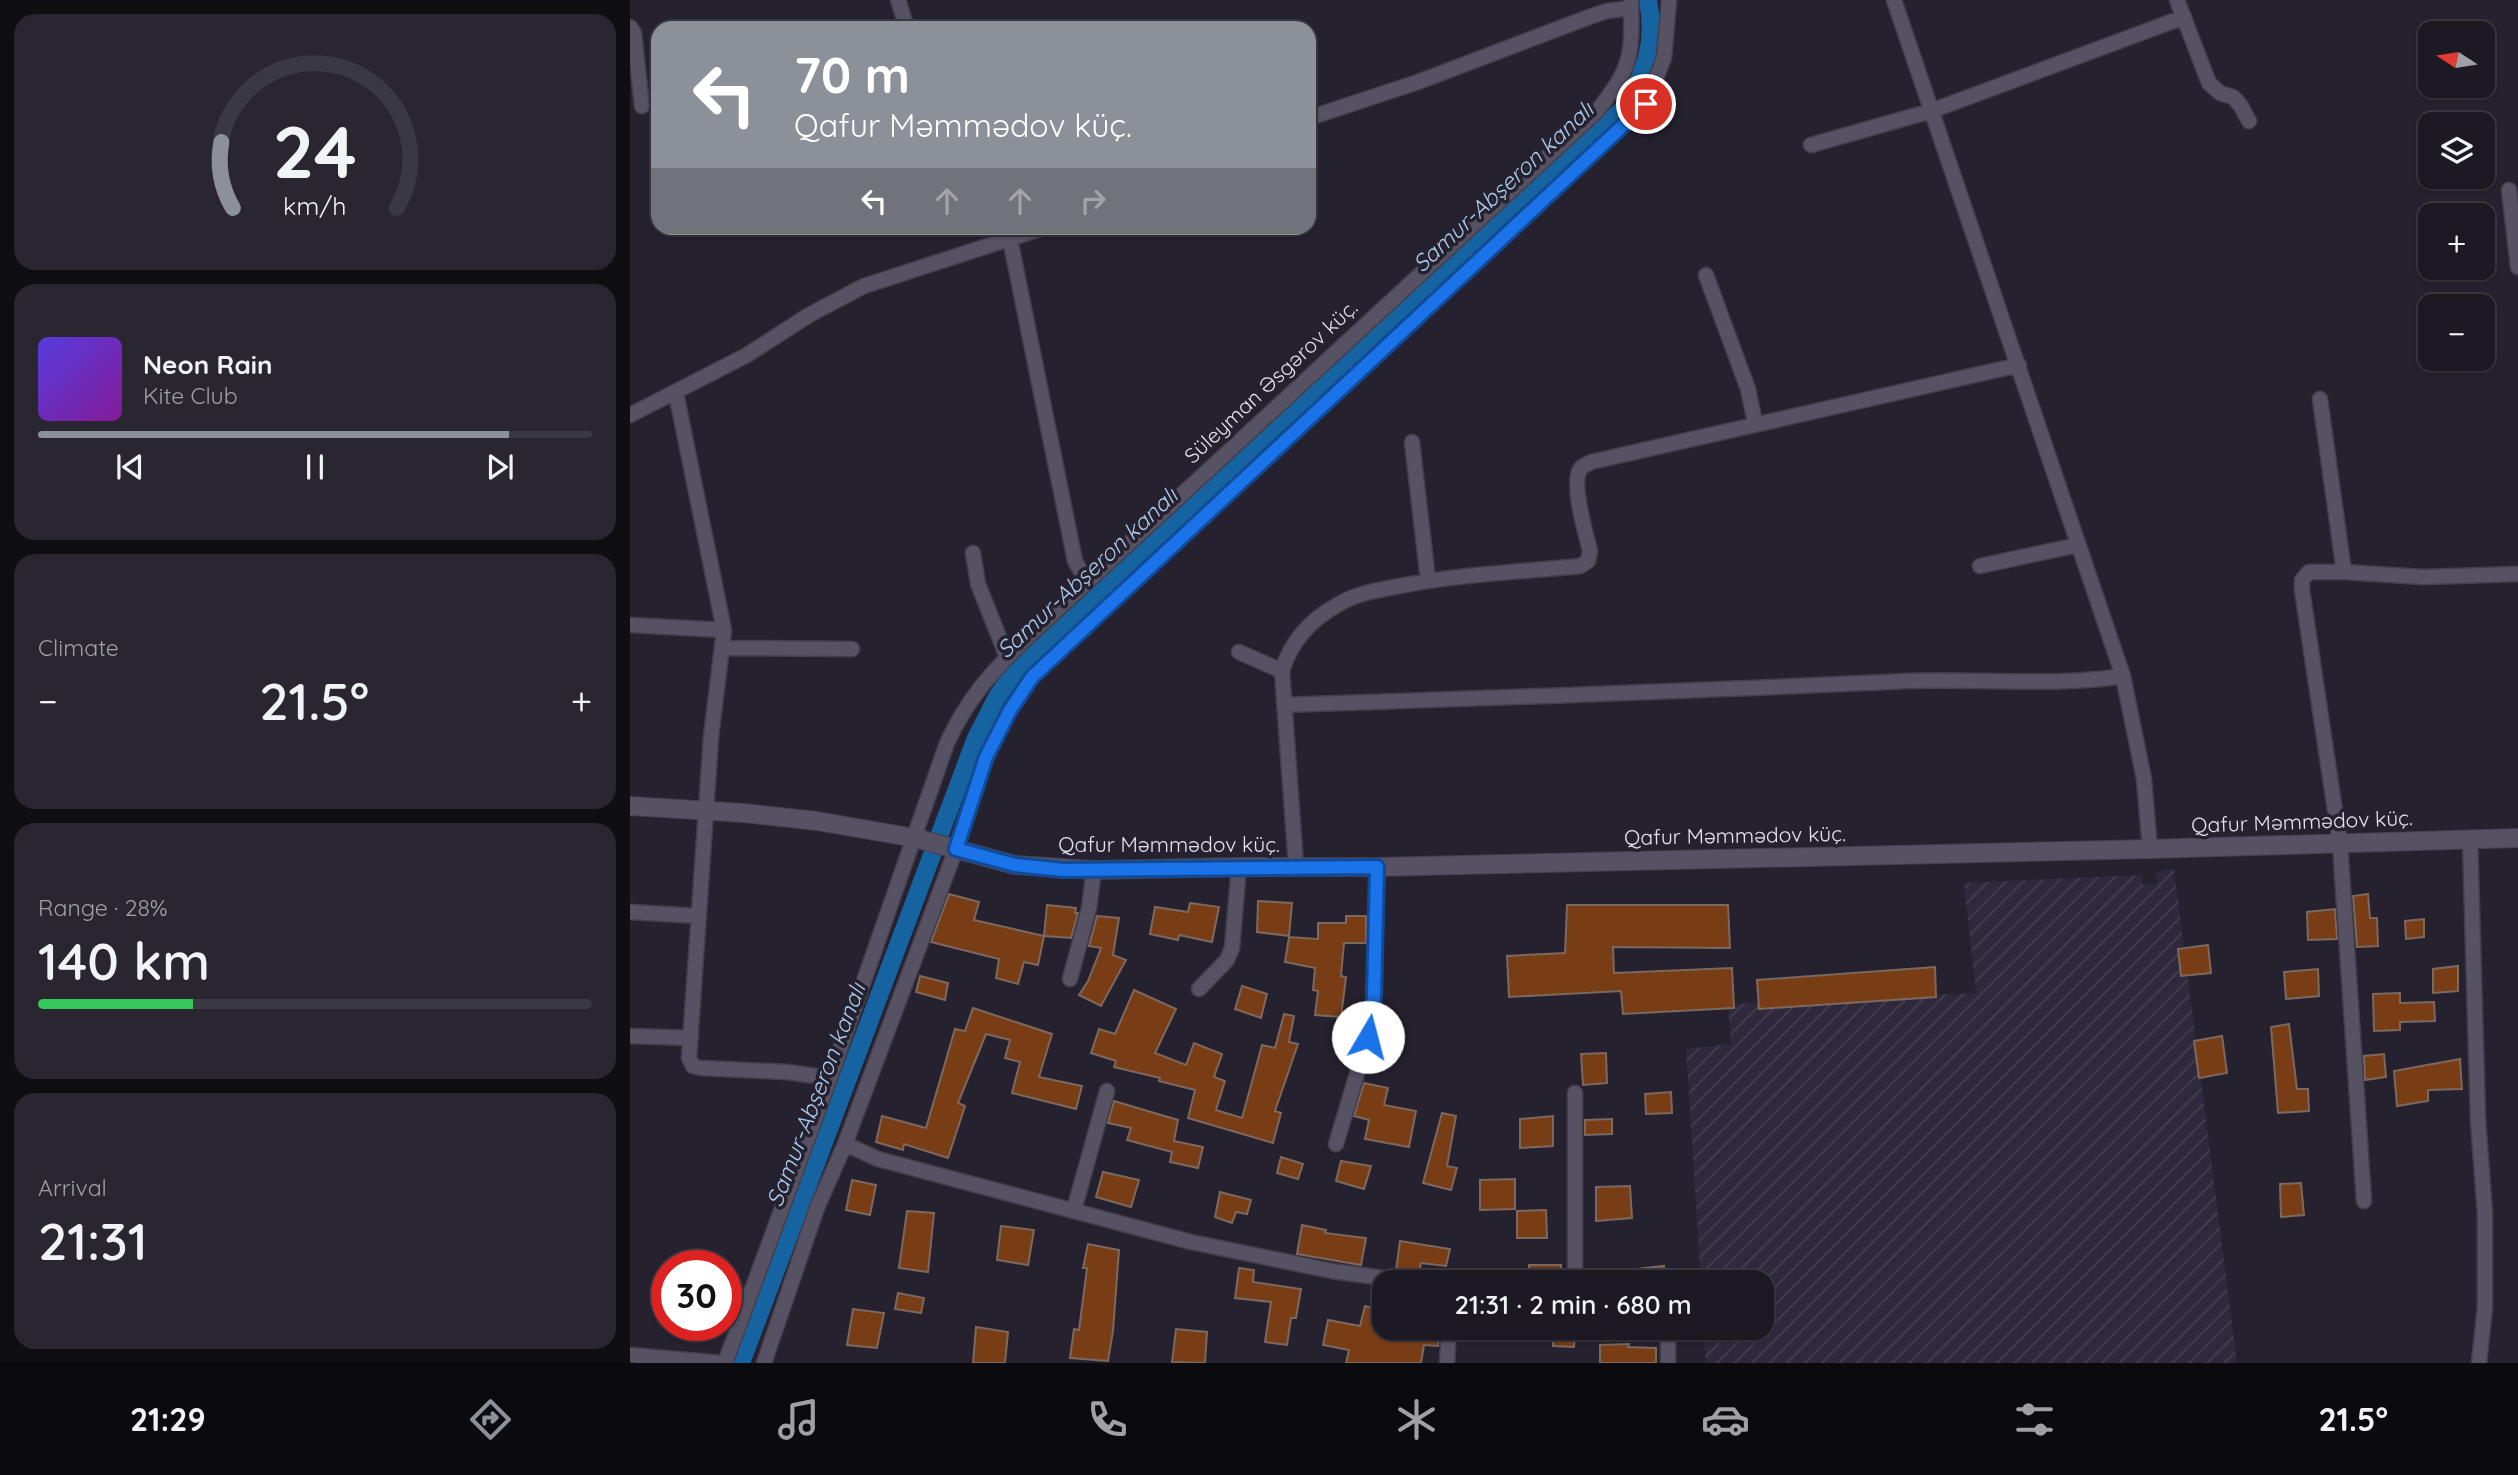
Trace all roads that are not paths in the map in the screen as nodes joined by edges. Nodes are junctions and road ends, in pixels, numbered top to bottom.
1 (898, 0) edge
2 (1668, 0) edge
3 (1894, 0) edge
4 (2177, 0) edge
5 (1631, 4) edge
6 (2183, 17) junction
7 (904, 21) edge
8 (630, 27) edge
9 (642, 106) dead end
10 (1931, 111) junction
11 (1316, 116) edge
12 (2249, 121) dead end
13 (1811, 145) dead end
14 (2508, 190) dead end
15 (1022, 235) edge
16 (1010, 239) junction
17 (2518, 267) edge
18 (1706, 275) dead end
19 (2019, 365) junction
20 (676, 393) junction
21 (2320, 399) dead end
22 (630, 415) edge
23 (1755, 424) junction
24 (1412, 442) dead end
25 (2078, 545) junction
26 (973, 554) dead end
27 (1980, 566) dead end
28 (2344, 572) junction
29 (2518, 573) edge
30 (1428, 580) junction
31 (1087, 583) junction
32 (630, 625) edge
33 (724, 630) junction
34 (723, 648) junction
35 (852, 649) dead end
36 (1239, 652) dead end
37 (1007, 657) junction
38 (1282, 671) junction
39 (2123, 676) junction
40 (1285, 705) junction
41 (630, 806) edge
42 (706, 811) junction
43 (915, 838) junction
44 (2518, 838) edge
45 (2470, 839) junction
46 (2340, 844) junction
47 (956, 849) junction
48 (2150, 849) junction
49 (1296, 866) junction
50 (1239, 867) junction
51 (1377, 867) junction
52 (1094, 870) junction
53 (630, 912) edge
54 (698, 916) junction
55 (1070, 979) dead end
56 (1199, 989) dead end
57 (630, 1035) edge
58 (691, 1038) junction
59 (830, 1078) junction
60 (1107, 1091) dead end
61 (1575, 1093) dead end
62 (845, 1144) junction
63 (1336, 1144) dead end
64 (2364, 1201) dead end
65 (1074, 1210) junction
66 (1576, 1270) edge
67 (1372, 1276) edge
68 (1448, 1340) edge
69 (1668, 1340) edge
70 (630, 1355) edge
71 (767, 1361) edge
72 (724, 1363) edge
73 (1447, 1363) edge
74 (1668, 1363) edge
75 (2479, 1363) edge

1 - 7 street
2 - 47 street
3 - 10 street
4 - 6 street
5 - 11 street
5 - 31 street, Süleyman Əsgərov küç.
6 - 10 street
6 - 12 street
8 - 9 street
10 - 13 street
10 - 19 street
14 - 17 street
15 - 16 street
16 - 20 street
16 - 31 street
18 - 23 street
19 - 23 street
19 - 25 street
20 - 22 street
20 - 33 street
21 - 28 street
23 - 30 street
24 - 30 street
25 - 27 street
25 - 39 street
26 - 37 street
28 - 29 street
28 - 46 street
30 - 38 street
31 - 37 street, Süleyman Əsgərov küç.
32 - 33 street
33 - 34 street
34 - 35 street
34 - 42 street
36 - 38 street
37 - 43 street, Süleyman Əsgərov küç.
38 - 40 street
39 - 40 street
39 - 48 street
40 - 49 street
41 - 42 street
42 - 43 street
42 - 54 street
43 - 47 street, Qafur Məmmədov küç.
43 - 59 street, Süleyman Əsgərov küç.
44 - 45 street, Qafur Məmmədov küç.
45 - 46 street, Qafur Məmmədov küç.
45 - 75 street
46 - 48 street, Qafur Məmmədov küç.
46 - 64 street
47 - 52 street, Qafur Məmmədov küç.
47 - 62 street
48 - 51 street, Qafur Məmmədov küç.
49 - 50 street, Qafur Məmmədov küç.
49 - 51 street, Qafur Məmmədov küç.
50 - 52 street, Qafur Məmmədov küç.
50 - 56 street
51 - 63 street
52 - 55 street
53 - 54 street
54 - 58 street
57 - 58 street
58 - 59 street
59 - 72 street, Süleyman Əsgərov küç.
60 - 65 street
61 - 66 street
62 - 65 street
62 - 71 street
65 - 67 street
68 - 73 street
69 - 74 street
70 - 72 street

